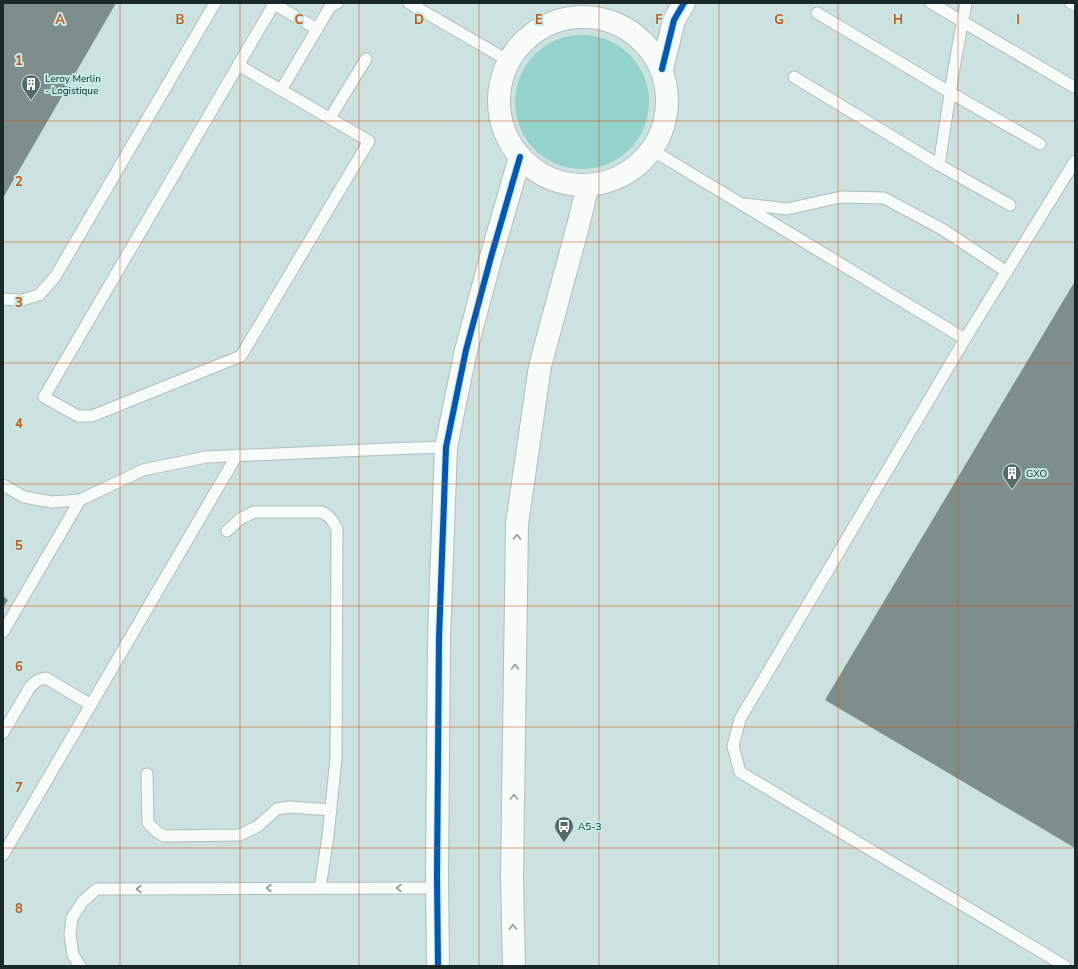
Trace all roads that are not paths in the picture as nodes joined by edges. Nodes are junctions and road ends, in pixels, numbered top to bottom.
1 (215, 3) edge
2 (337, 3) edge
3 (409, 3) edge
4 (596, 3) edge
5 (684, 3) edge
6 (931, 3) edge
7 (966, 3) edge
8 (1071, 3) edge
9 (1075, 5) edge
10 (817, 13) dead end
11 (580, 16) junction
12 (962, 22) junction
13 (317, 29) junction
14 (366, 59) dead end
15 (509, 61) junction
16 (238, 65) junction
17 (662, 69) junction
18 (794, 77) dead end
19 (1074, 87) edge
20 (281, 90) junction
21 (950, 93) junction
22 (330, 118) junction
23 (1040, 144) dead end
24 (652, 150) junction
25 (520, 157) junction
26 (1075, 161) edge
27 (939, 165) junction
28 (588, 185) junction
29 (741, 204) junction
30 (1010, 205) dead end
31 (1008, 272) junction
32 (3, 299) edge
33 (966, 339) junction
34 (446, 447) junction
35 (237, 455) junction
36 (3, 485) edge
37 (80, 500) junction
38 (227, 531) dead end
39 (3, 632) edge
40 (91, 705) junction
41 (3, 733) edge
42 (147, 774) dead end
43 (331, 810) junction
44 (3, 856) edge
45 (320, 888) junction
46 (438, 888) junction
47 (80, 966) edge
48 (438, 966) edge
49 (514, 966) edge
50 (1065, 966) edge

1 - 32 lane
2 - 13 lane
3 - 15 lane
4 - 11 street
5 - 17 street
6 - 12 lane
7 - 12 lane
8 - 9 lane
10 - 21 lane
11 - 15 street
11 - 17 street
12 - 19 lane
12 - 21 lane
13 - 16 lane
13 - 20 lane
14 - 22 lane
15 - 25 street
16 - 20 lane
16 - 22 lane
17 - 24 street
18 - 27 lane
20 - 22 lane
21 - 23 lane
21 - 27 lane
24 - 28 street
24 - 29 lane
25 - 28 street
25 - 34 street
26 - 31 lane
27 - 30 lane
49 -> 28 street
29 - 31 lane
29 - 33 lane
31 - 33 lane
33 - 50 lane
34 - 35 lane
34 - 46 street
35 - 37 lane
35 - 40 lane
36 - 37 lane
37 - 39 lane
38 - 43 lane
40 - 41 lane
40 - 44 lane
42 - 43 lane
43 - 45 lane
46 -> 45 lane
45 -> 47 lane
46 - 48 street

